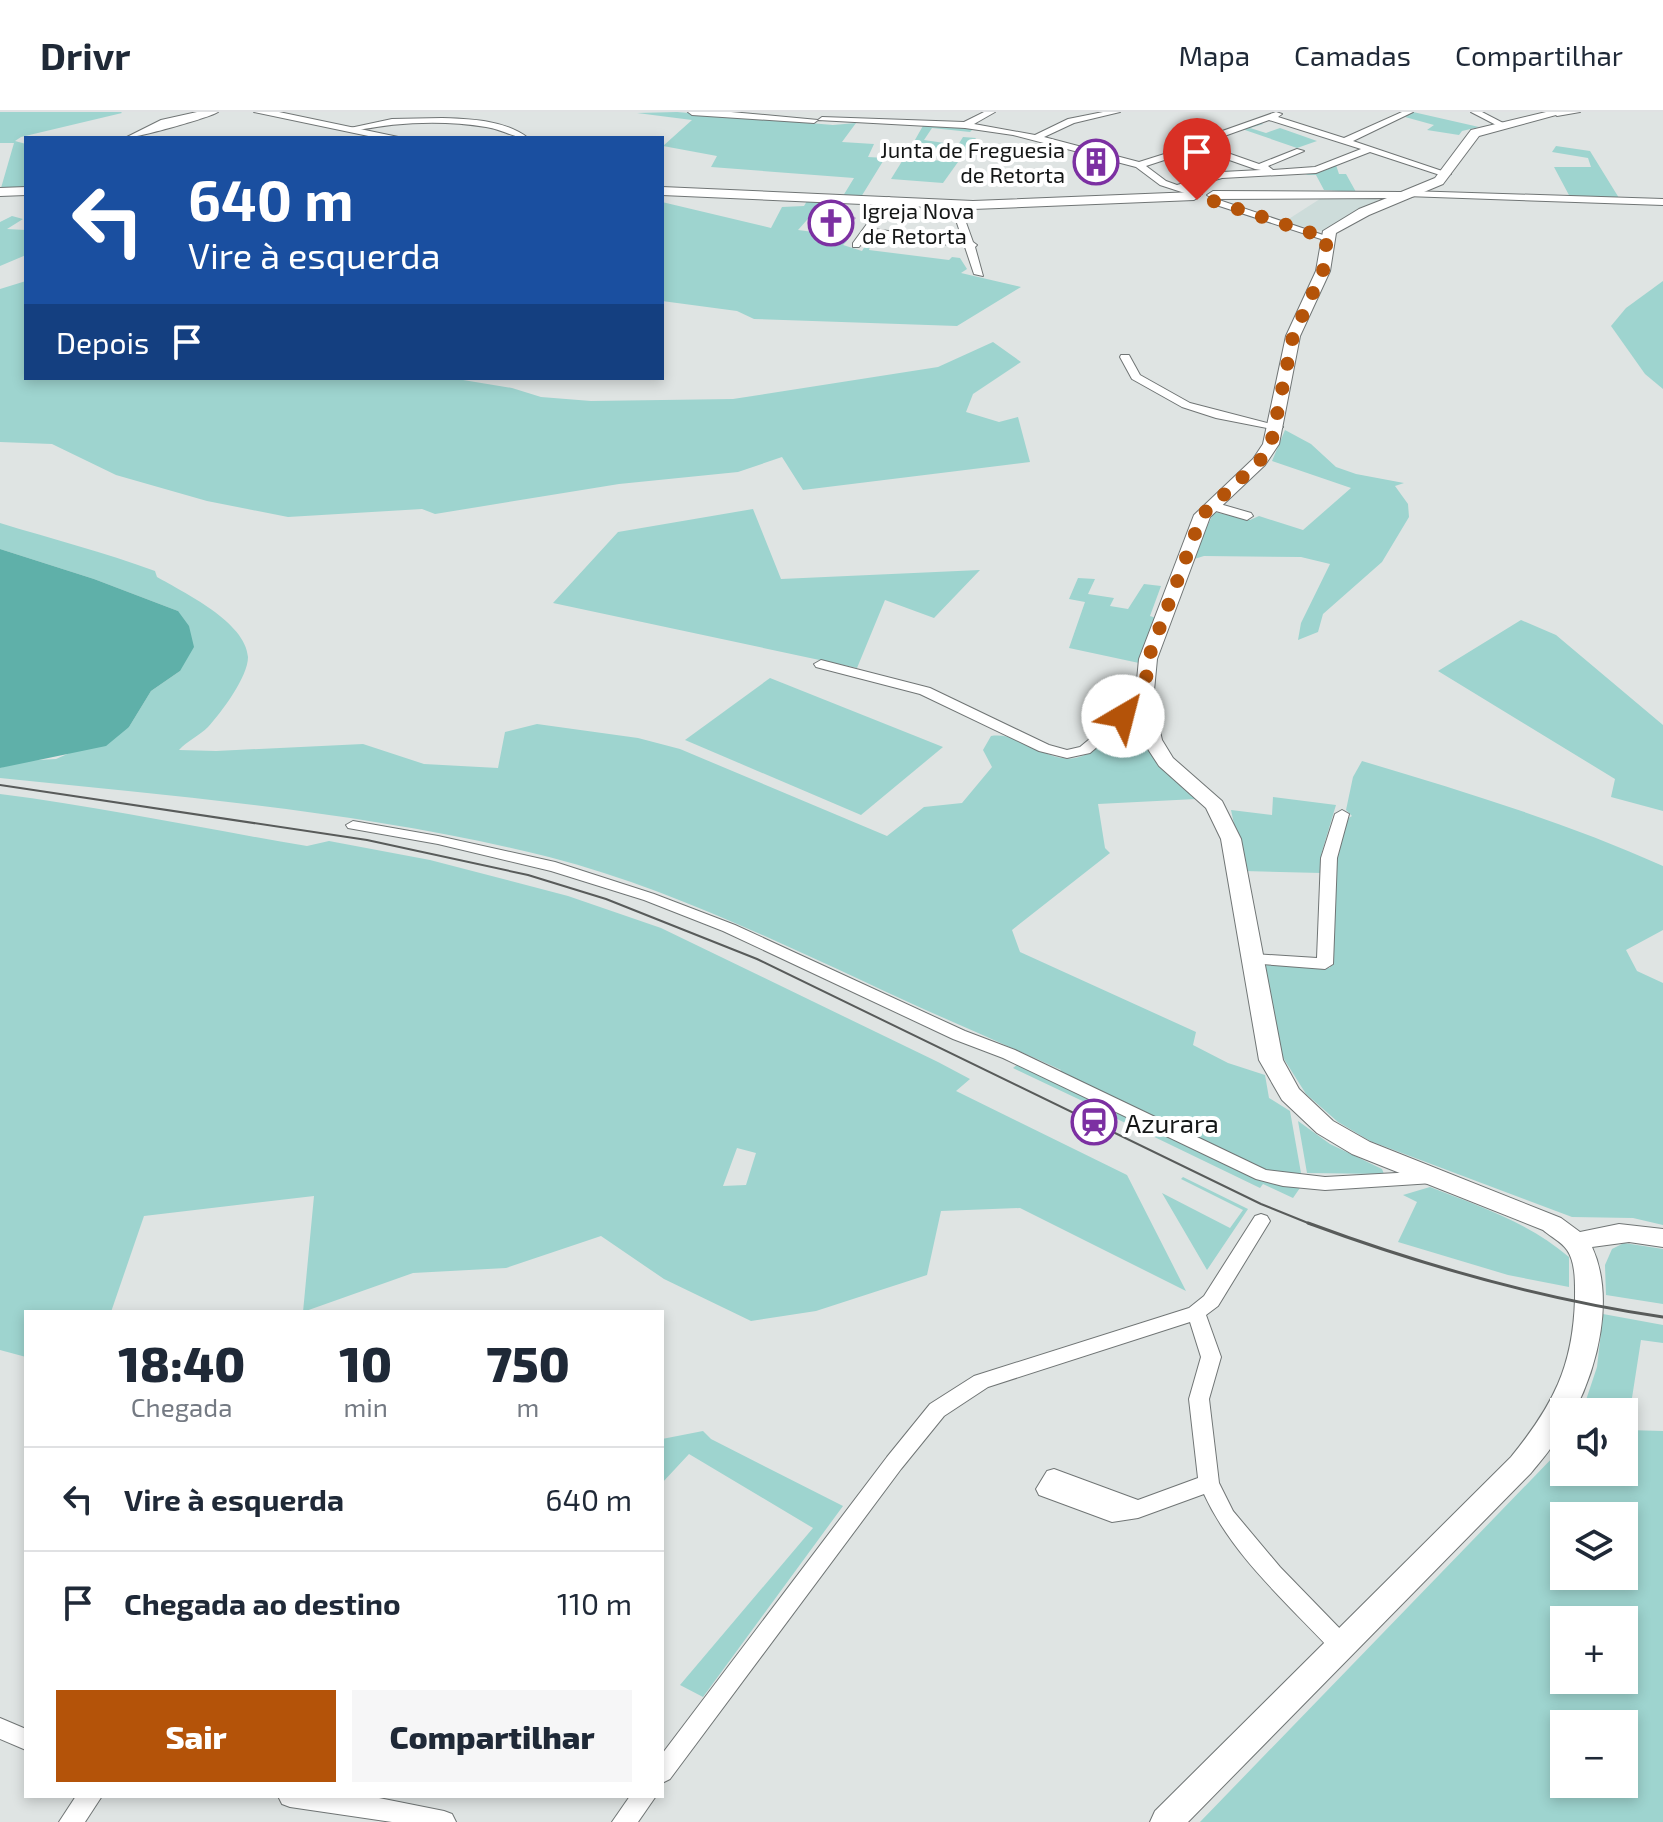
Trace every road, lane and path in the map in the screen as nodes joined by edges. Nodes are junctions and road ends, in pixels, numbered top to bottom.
1 (212, 112) edge
2 (260, 112) edge
3 (692, 112) edge
4 (991, 112) edge
5 (1116, 112) edge
6 (1284, 112) edge
7 (1409, 112) edge
8 (1475, 112) edge
9 (1576, 112) edge
10 (1559, 113) edge
11 (814, 116) edge
12 (1269, 117) junction
13 (965, 125) junction
14 (1503, 125) junction
15 (354, 128) junction
16 (136, 136) edge
17 (388, 136) edge
18 (521, 136) edge
19 (1036, 138) junction
20 (1346, 141) junction
21 (1198, 146) junction
22 (1370, 149) junction
23 (1300, 151) dead end
24 (1139, 165) junction
25 (1258, 167) junction
26 (1287, 173) junction
27 (1446, 174) junction
28 (1175, 188) junction
29 (24, 191) edge
30 (664, 191) edge
31 (0, 192) edge
32 (1409, 194) junction
33 (1195, 195) junction
34 (1213, 198) junction
35 (889, 200) junction
36 (1663, 202) edge
37 (956, 205) junction
38 (867, 231) junction
39 (1327, 238) junction
40 (856, 245) dead end
41 (972, 245) junction
42 (979, 274) dead end
43 (1125, 357) dead end
44 (1277, 427) junction
45 (1213, 506) junction
46 (1247, 516) dead end
47 (821, 664) dead end
48 (1144, 701) junction
49 (1342, 814) dead end
50 (353, 825) dead end
51 (1254, 959) junction
52 (1433, 1177) junction
53 (1261, 1221) dead end
54 (1663, 1238) edge
55 (1576, 1243) junction
56 (1196, 1313) junction
57 (1209, 1483) junction
58 (1138, 1509) dead end
59 (1340, 1644) junction
60 (0, 1728) edge
61 (24, 1739) edge
62 (664, 1769) edge
63 (89, 1798) edge
64 (304, 1798) edge
65 (642, 1798) edge
66 (71, 1822) edge
67 (444, 1822) edge
68 (624, 1822) edge
69 (1166, 1822) edge

1 - 16 street
2 - 15 street
3 - 11 street
4 - 13 street
5 - 19 street
6 - 12 street
7 - 20 street
8 - 14 street
9 - 10 street
10 - 14 street
11 - 13 street
12 - 20 street
12 - 21 street
13 - 19 street
14 - 27 street
15 - 17 street
15 - 18 street
19 - 24 street
20 - 22 street
21 - 24 street
21 - 25 street
22 - 26 street
22 - 27 street
23 - 25 street
24 - 28 street
25 - 26 street
26 - 28 street
27 - 32 street
28 - 33 street
29 - 31 street
30 - 35 street
32 - 34 street
32 - 36 street
32 - 39 street
33 - 34 street
33 - 37 street
34 - 39 street
35 - 37 street
35 - 38 street
37 - 41 street
38 - 40 street
38 - 41 street
39 - 44 street
41 - 42 street
43 - 44 street
44 - 45 street
45 - 46 street
45 - 48 street
47 - 48 street
48 - 51 street
49 - 51 street
50 - 52 street
51 - 52 street
52 - 55 street
53 - 56 street
54 - 55 street
55 - 59 street
56 - 57 street
56 - 62 street
57 - 58 street
57 - 59 street
59 - 69 street
60 - 61 street
63 - 66 street
64 - 67 street
65 - 68 street

